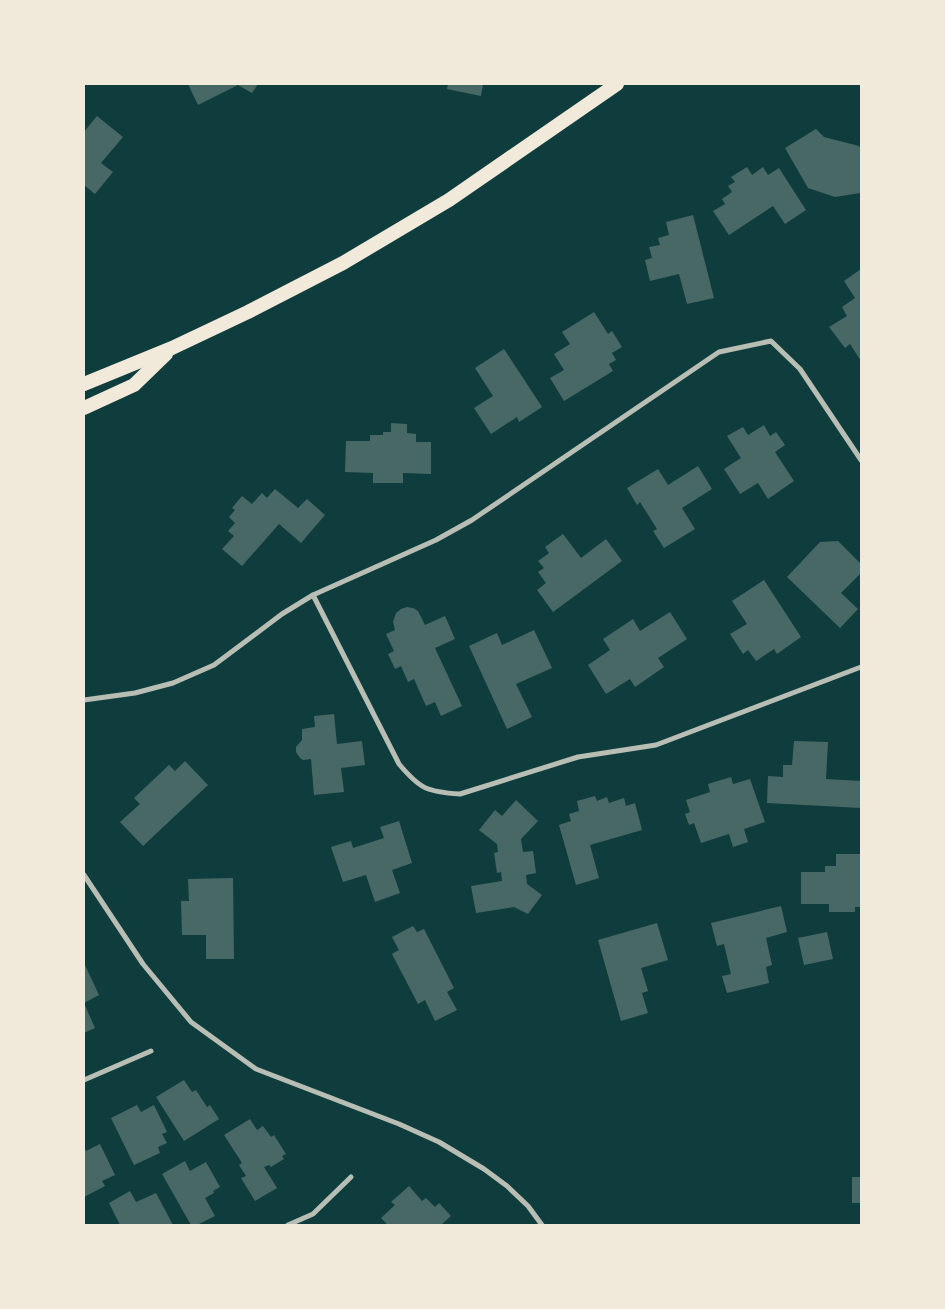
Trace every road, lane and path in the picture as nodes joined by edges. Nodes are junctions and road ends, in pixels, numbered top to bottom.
1 (617, 84) edge
2 (172, 348) junction
3 (84, 384) edge
4 (84, 408) edge
5 (861, 460) edge
6 (313, 595) junction
7 (861, 667) edge
8 (84, 700) edge
9 (84, 875) edge
10 (150, 1051) dead end
11 (84, 1080) edge
12 (351, 1177) dead end
13 (288, 1225) edge
14 (542, 1225) edge

1 - 2 highway
2 - 3 highway
2 - 4 highway
5 - 6 street
6 - 7 street
6 - 8 street
9 - 14 street
10 - 11 street
12 - 13 street

